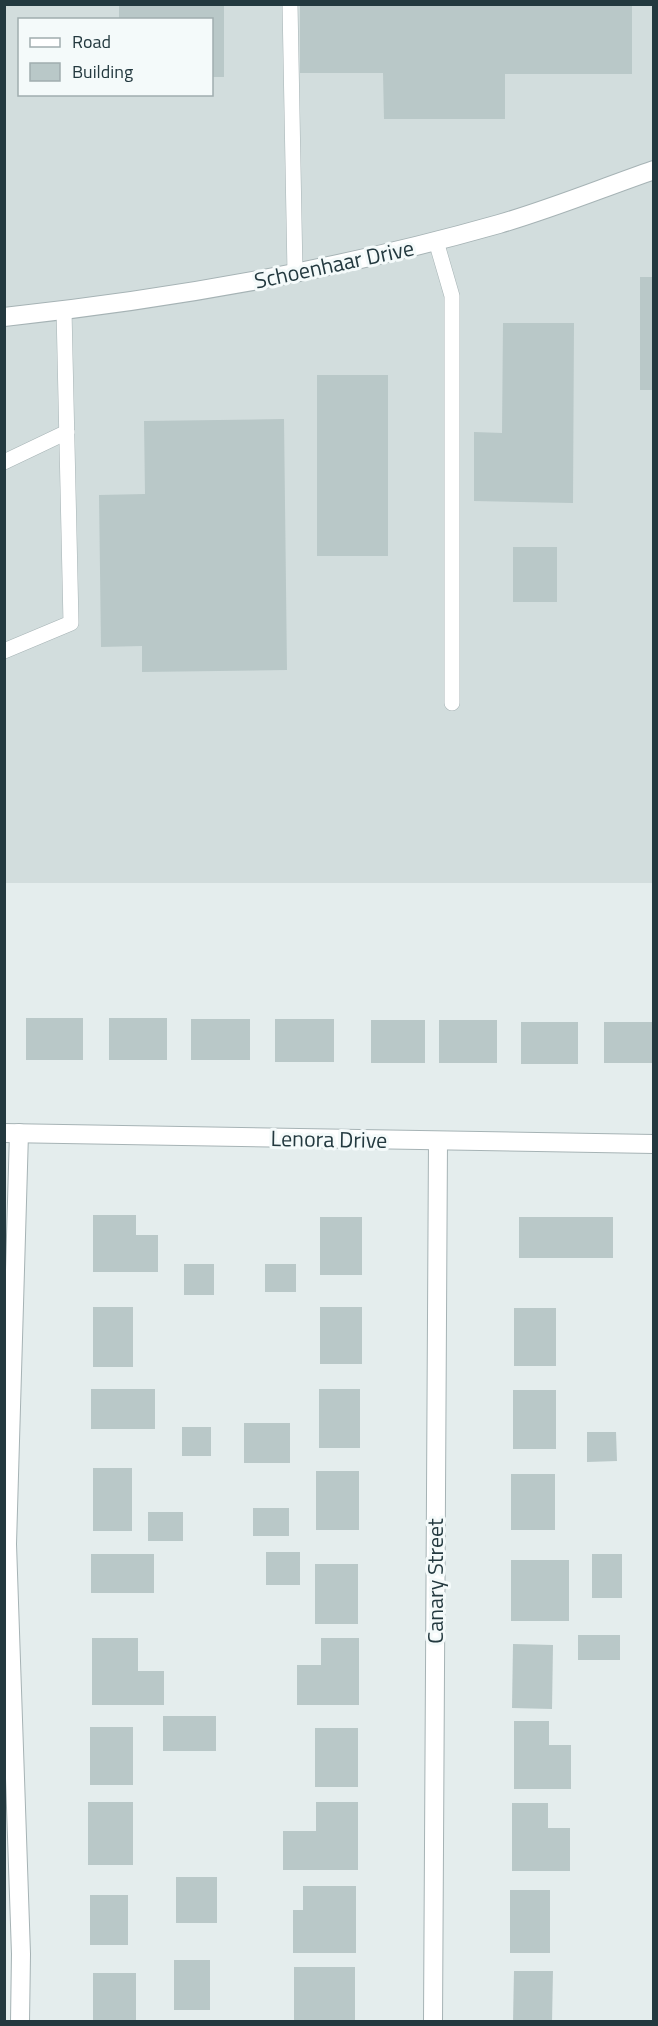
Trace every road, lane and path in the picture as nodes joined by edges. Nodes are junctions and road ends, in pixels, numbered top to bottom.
1 (290, 4) edge
2 (654, 170) edge
3 (436, 241) junction
4 (295, 273) junction
5 (64, 310) junction
6 (4, 317) edge
7 (67, 432) junction
8 (4, 462) edge
9 (4, 651) edge
10 (452, 702) dead end
11 (12, 1133) edge
12 (438, 1141) junction
13 (654, 1144) edge
14 (6, 1544) edge
15 (13, 1954) edge
16 (20, 2022) edge
17 (433, 2022) edge

1 - 4 lane
2 - 3 street, Schoenhaar Drive
3 - 4 street, Schoenhaar Drive
3 - 10 lane
4 - 5 street, Schoenhaar Drive
5 - 6 street, Schoenhaar Drive
5 - 7 lane
7 - 8 lane
7 - 9 lane
11 - 12 street, Lenora Drive
11 - 14 street
12 - 13 street, Lenora Drive
12 - 17 street, Canary Street
14 - 15 street
15 - 16 street

